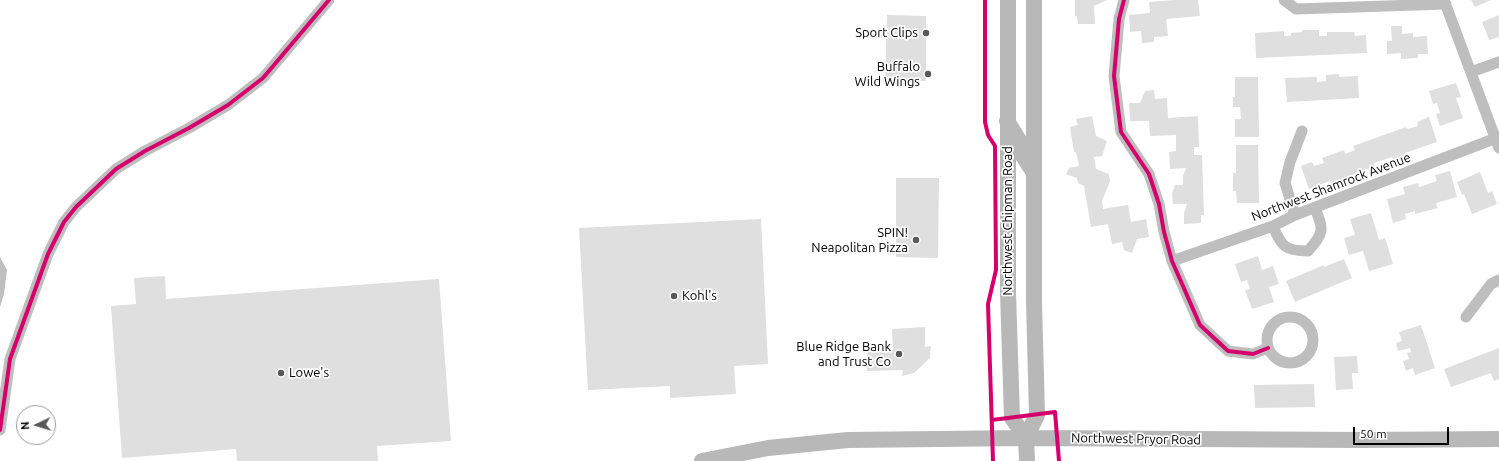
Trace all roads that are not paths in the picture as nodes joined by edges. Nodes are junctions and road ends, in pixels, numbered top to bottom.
1 (329, 0) edge
2 (1008, 0) edge
3 (1034, 0) edge
4 (1124, 0) edge
5 (1284, 0) edge
6 (1445, 2) edge
7 (1499, 62) edge
8 (1471, 72) junction
9 (1007, 121) junction
10 (1302, 131) dead end
11 (1498, 141) edge
12 (1034, 173) junction
13 (1315, 208) junction
14 (1295, 215) junction
15 (1273, 226) junction
16 (1172, 261) junction
17 (1499, 280) edge
18 (1466, 317) dead end
19 (1268, 348) junction
20 (0, 430) edge
21 (1026, 438) junction
22 (1499, 439) edge
23 (702, 461) edge
24 (1027, 461) edge

1 - 20 street
2 - 9 main road, Northwest Chipman Road
3 - 12 main road, Northwest Chipman Road
4 - 16 street
5 - 6 street
6 - 8 street
7 - 8 street
8 - 11 street
9 - 12 main road
9 - 21 main road, Northwest Chipman Road
10 - 14 street
11 - 13 street, Northwest Shamrock Avenue
12 - 21 main road, Northwest Chipman Road
13 - 14 street, Northwest Shamrock Avenue
13 - 15 street
14 - 15 street, Northwest Shamrock Avenue
15 - 16 street, Northwest Shamrock Avenue
16 - 19 street
17 - 18 street
19 - 19 street
21 - 22 main road, Northwest Pryor Road
21 - 23 main road, Northwest Pryor Road
21 - 24 main road, Northwest Chipman Road

